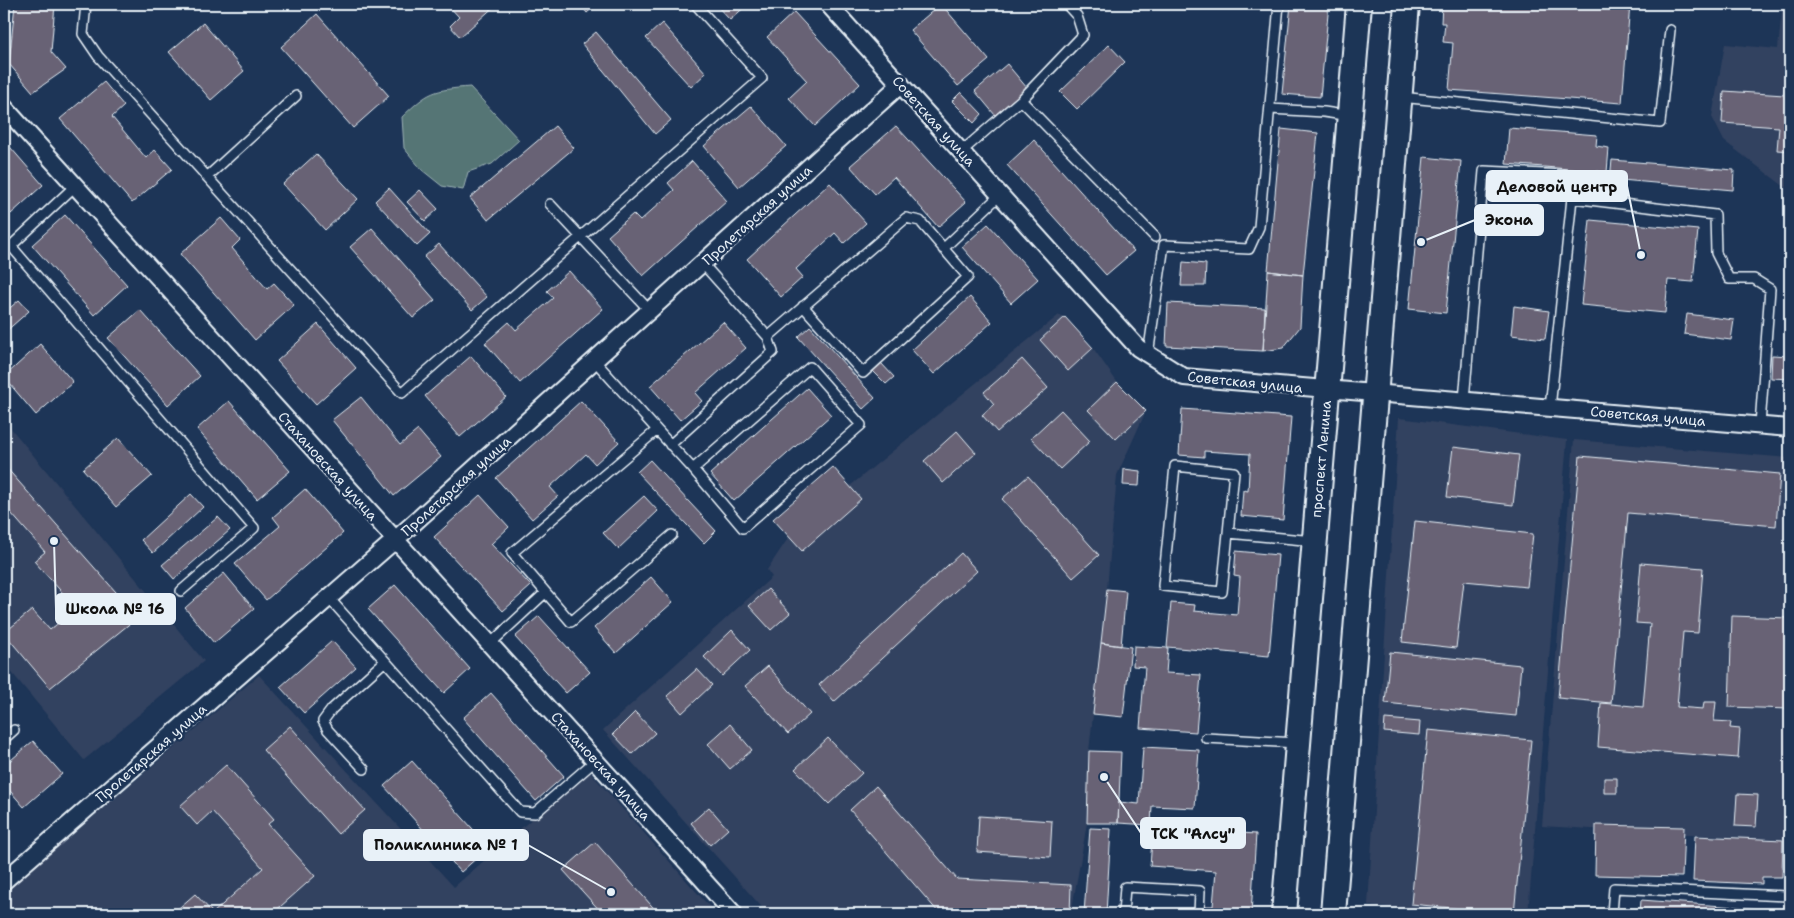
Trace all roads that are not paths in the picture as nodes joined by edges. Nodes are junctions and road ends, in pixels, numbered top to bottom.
1 (86, 4) edge
2 (695, 4) edge
3 (830, 4) edge
4 (1066, 4) edge
5 (1279, 4) edge
6 (1360, 4) edge
7 (1407, 4) edge
8 (1670, 30) dead end
9 (901, 84) junction
10 (296, 96) dead end
11 (1399, 97) junction
12 (1021, 100) junction
13 (4, 107) edge
14 (1270, 109) junction
15 (1350, 116) junction
16 (961, 152) junction
17 (207, 177) junction
18 (75, 186) junction
19 (1001, 194) junction
20 (1572, 198) junction
21 (550, 204) dead end
22 (580, 237) junction
23 (1155, 237) dead end
24 (8, 245) edge
25 (943, 249) junction
26 (703, 264) junction
27 (803, 306) junction
28 (650, 311) junction
29 (768, 337) junction
30 (1148, 356) junction
31 (595, 361) junction
32 (1327, 390) junction
33 (1377, 394) junction
34 (1464, 400) junction
35 (1550, 408) junction
36 (1760, 425) junction
37 (1790, 428) edge
38 (656, 430) junction
39 (670, 445) junction
40 (693, 470) junction
41 (1228, 533) junction
42 (672, 535) dead end
43 (395, 540) junction
44 (1314, 541) junction
45 (181, 591) dead end
46 (546, 593) junction
47 (329, 598) junction
48 (490, 644) junction
49 (385, 660) junction
50 (14, 730) dead end
51 (1206, 738) dead end
52 (4, 739) edge
53 (1298, 743) junction
54 (596, 760) junction
55 (364, 769) dead end
56 (4, 881) edge
57 (1790, 893) edge
58 (734, 914) edge
59 (1123, 914) edge
60 (1199, 914) edge
61 (1284, 914) edge
62 (1333, 914) edge
63 (1612, 914) edge

1 - 17 lane
2 - 22 lane
3 - 9 street, Советская улица
4 - 12 lane
5 - 14 lane
6 - 15 street, проспект Ленина
7 - 11 street
8 - 11 lane
9 - 16 street, Советская улица
9 - 26 street, Пролетарская улица
10 - 17 lane
11 - 33 street
12 - 16 lane
12 - 23 lane
13 - 18 street, Стахановская улица
14 - 15 lane
14 - 30 lane
15 - 32 street, проспект Ленина
16 - 19 street, Советская улица
17 - 22 lane
18 - 24 lane
18 - 43 street, Стахановская улица
19 - 25 lane
19 - 30 street, Советская улица
20 - 34 lane
20 - 35 lane
20 - 36 lane
21 - 22 lane
22 - 28 lane
24 - 45 lane
25 - 27 lane
25 - 27 lane
26 - 28 street, Пролетарская улица
26 - 29 lane
27 - 29 lane
28 - 31 street, Пролетарская улица
29 - 39 lane
30 - 32 street, Советская улица
31 - 38 lane
31 - 43 street, Пролетарская улица
32 - 33 street, Советская улица
32 - 44 street, проспект Ленина
33 - 34 street, Советская улица
33 - 62 street
34 - 35 street, Советская улица
35 - 36 street, Советская улица
36 - 37 street, Советская улица
38 - 39 lane
38 - 46 lane
39 - 40 lane
40 - 40 lane
41 - 41 lane
41 - 44 lane
42 - 46 lane
43 - 47 street, Пролетарская улица
43 - 48 street, Стахановская улица
44 - 53 street, проспект Ленина
46 - 48 lane
47 - 49 lane
47 - 56 street, Пролетарская улица
48 - 54 street, Стахановская улица
49 - 54 lane
49 - 55 lane
50 - 52 lane
51 - 53 lane
53 - 61 street, проспект Ленина
54 - 58 street, Стахановская улица
57 - 63 lane
59 - 60 lane

